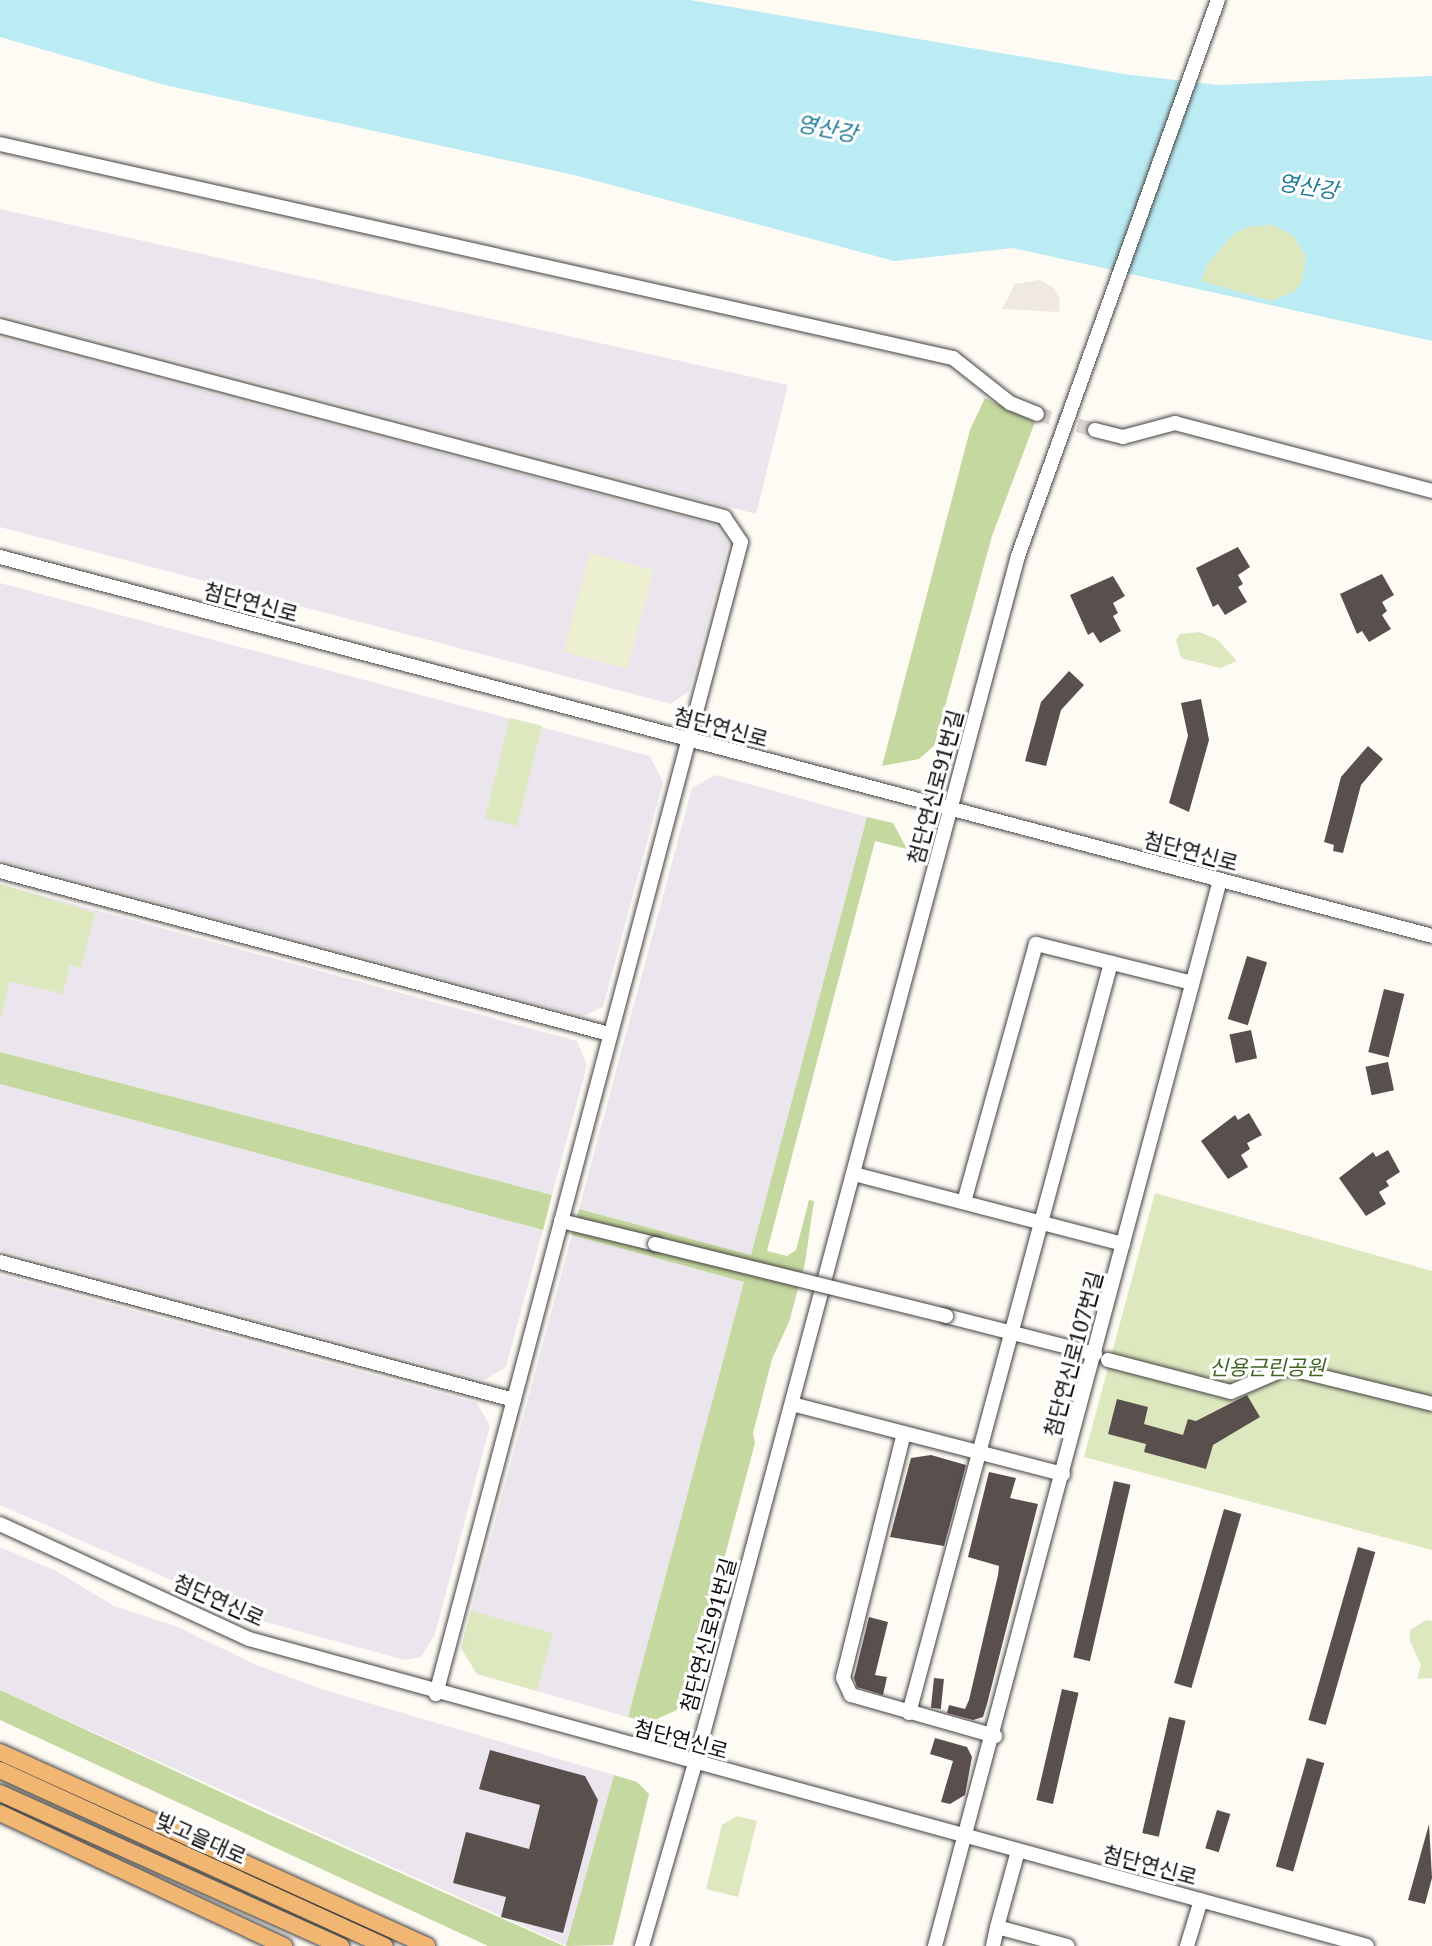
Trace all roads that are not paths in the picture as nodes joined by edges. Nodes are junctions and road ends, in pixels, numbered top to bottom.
1 (1218, 0) edge
2 (0, 144) edge
3 (0, 326) edge
4 (1037, 414) tunnel mouth
5 (1095, 430) tunnel mouth
6 (1432, 491) edge
7 (0, 557) edge
8 (687, 740) junction
9 (951, 808) junction
10 (0, 871) edge
11 (1220, 880) junction
12 (1432, 936) edge
13 (1111, 963) junction
14 (1192, 982) junction
15 (609, 1034) junction
16 (854, 1174) junction
17 (964, 1202) junction
18 (561, 1221) junction
19 (1042, 1223) junction
20 (1123, 1244) junction
21 (0, 1262) edge
22 (1012, 1333) junction
23 (1101, 1357) junction
24 (514, 1400) junction
25 (792, 1404) junction
26 (1432, 1404) edge
27 (903, 1433) junction
28 (979, 1452) junction
29 (1063, 1474) junction
30 (0, 1524) edge
31 (436, 1694) junction
32 (909, 1713) junction
33 (995, 1736) junction
34 (0, 1752) edge
35 (695, 1764) junction
36 (0, 1770) edge
37 (0, 1792) edge
38 (0, 1813) edge
39 (966, 1837) junction
40 (1018, 1851) junction
41 (1201, 1900) junction
42 (997, 1927) junction
43 (284, 1946) edge
44 (341, 1946) edge
45 (384, 1946) edge
46 (427, 1946) edge
47 (642, 1946) edge
48 (935, 1946) edge
49 (993, 1946) edge
50 (1068, 1946) edge
51 (1187, 1946) edge
52 (1367, 1946) edge

1 - 9 street, 첨단연신로91번길
2 - 4 street
3 - 8 street
5 - 6 street
7 - 8 street, 첨단연신로
8 - 9 street, 첨단연신로
8 - 15 street
9 - 11 street, 첨단연신로
9 - 16 street, 첨단연신로91번길
10 - 15 street
11 - 12 street, 첨단연신로
11 - 14 street, 첨단연신로107번길
13 - 14 street
13 - 17 street
13 - 19 street
14 - 20 street, 첨단연신로107번길
15 - 18 street
16 - 17 street
16 - 25 street, 첨단연신로91번길
17 - 19 street
18 - 22 street, bridge
18 - 24 street
19 - 20 street
19 - 22 street
20 - 23 street, 첨단연신로107번길
21 - 24 street
22 - 23 street
22 - 28 street
23 - 26 street
23 - 29 street, 첨단연신로107번길
24 - 31 street
25 - 27 street
25 - 35 street, 첨단연신로91번길
27 - 28 street
27 - 32 street
28 - 29 street
28 - 32 street
29 - 33 street, 첨단연신로107번길
30 - 31 street, 첨단연신로
31 - 35 street, 첨단연신로
32 - 33 street
33 - 39 street, 첨단연신로107번길
34 - 46 main road
35 - 39 street, 첨단연신로
35 - 47 street, 첨단연신로91번길
36 - 45 main road, 빛고을대로
37 - 44 main road, 빛고을대로
38 - 43 main road
39 - 40 street, 첨단연신로
39 - 48 street, 첨단연신로107번길
40 - 41 street, 첨단연신로
40 - 42 street
41 - 51 street
41 - 52 street, 첨단연신로
42 - 49 street
42 - 50 street

